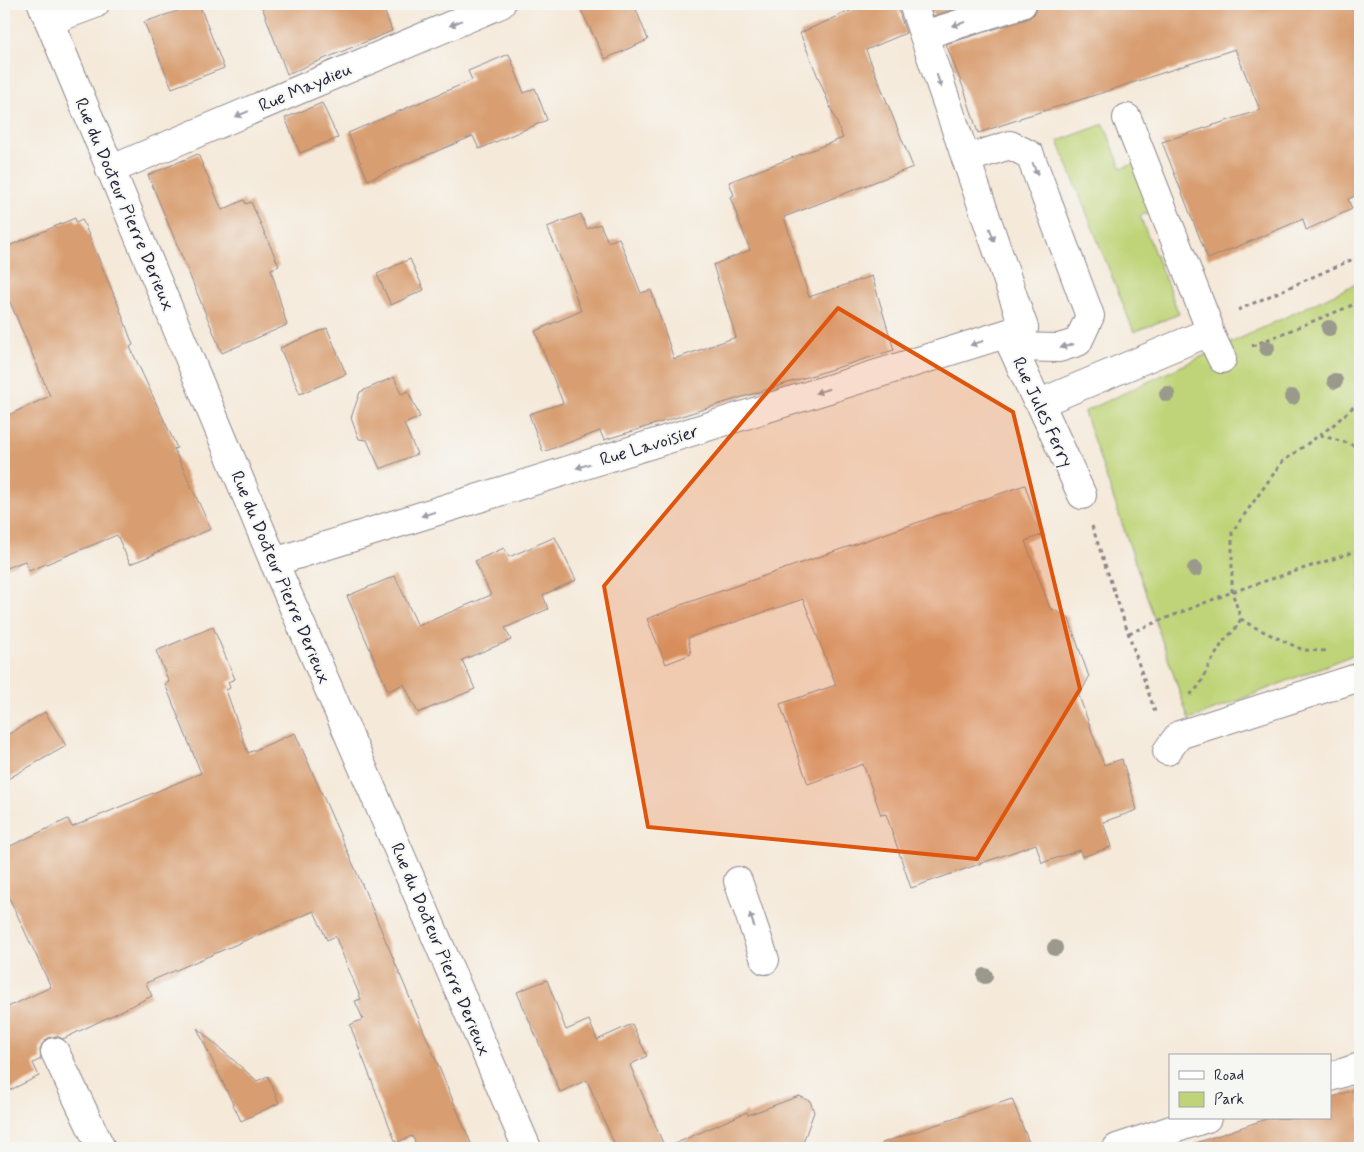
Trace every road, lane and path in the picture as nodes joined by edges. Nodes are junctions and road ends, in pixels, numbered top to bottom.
1 (95, 4) edge
2 (501, 4) edge
3 (913, 4) edge
4 (1022, 4) edge
5 (45, 12) edge
6 (924, 35) junction
7 (1127, 118) dead end
8 (966, 159) junction
9 (110, 170) junction
10 (1360, 256) edge
11 (1208, 328) junction
12 (1018, 338) junction
13 (1222, 359) dead end
14 (1360, 401) edge
15 (1040, 402) junction
16 (1320, 435) junction
17 (1360, 447) edge
18 (1082, 495) joint
19 (1360, 550) edge
20 (274, 562) junction
21 (1232, 592) junction
22 (1241, 619) junction
23 (1129, 633) junction
24 (1328, 652) dead end
25 (1360, 677) edge
26 (1186, 699) dead end
27 (1162, 707) dead end
28 (1167, 751) dead end
29 (738, 880) dead end
30 (765, 960) dead end
31 (55, 1052) dead end
32 (1360, 1067) edge
33 (1332, 1076) edge
34 (1201, 1120) edge
35 (101, 1148) edge
36 (527, 1148) edge
37 (1117, 1148) edge

1 - 5 street
2 -> 9 street, Rue Maydieu
3 - 6 street, Rue Jules Ferry
4 -> 6 street
5 - 9 street, Rue du Docteur Pierre Derieux
6 -> 8 street, Rue Jules Ferry
7 - 11 street
8 -> 12 street, Rue Jules Ferry
8 -> 12 street, Rue Lavoisier
9 - 20 street, Rue du Docteur Pierre Derieux
10 - 11 path
11 - 13 street
11 - 15 street
12 - 15 street, Rue Jules Ferry
12 -> 20 street, Rue Lavoisier
14 - 16 path
15 - 18 street, Rue Jules Ferry
16 - 17 path
16 - 21 path
18 - 23 path
19 - 21 path
20 - 36 street, Rue du Docteur Pierre Derieux
21 - 22 path
21 - 23 path
22 - 24 path
22 - 26 path
23 - 27 path
25 - 28 street
30 -> 29 street
31 - 35 street
32 - 33 street
34 - 37 street

